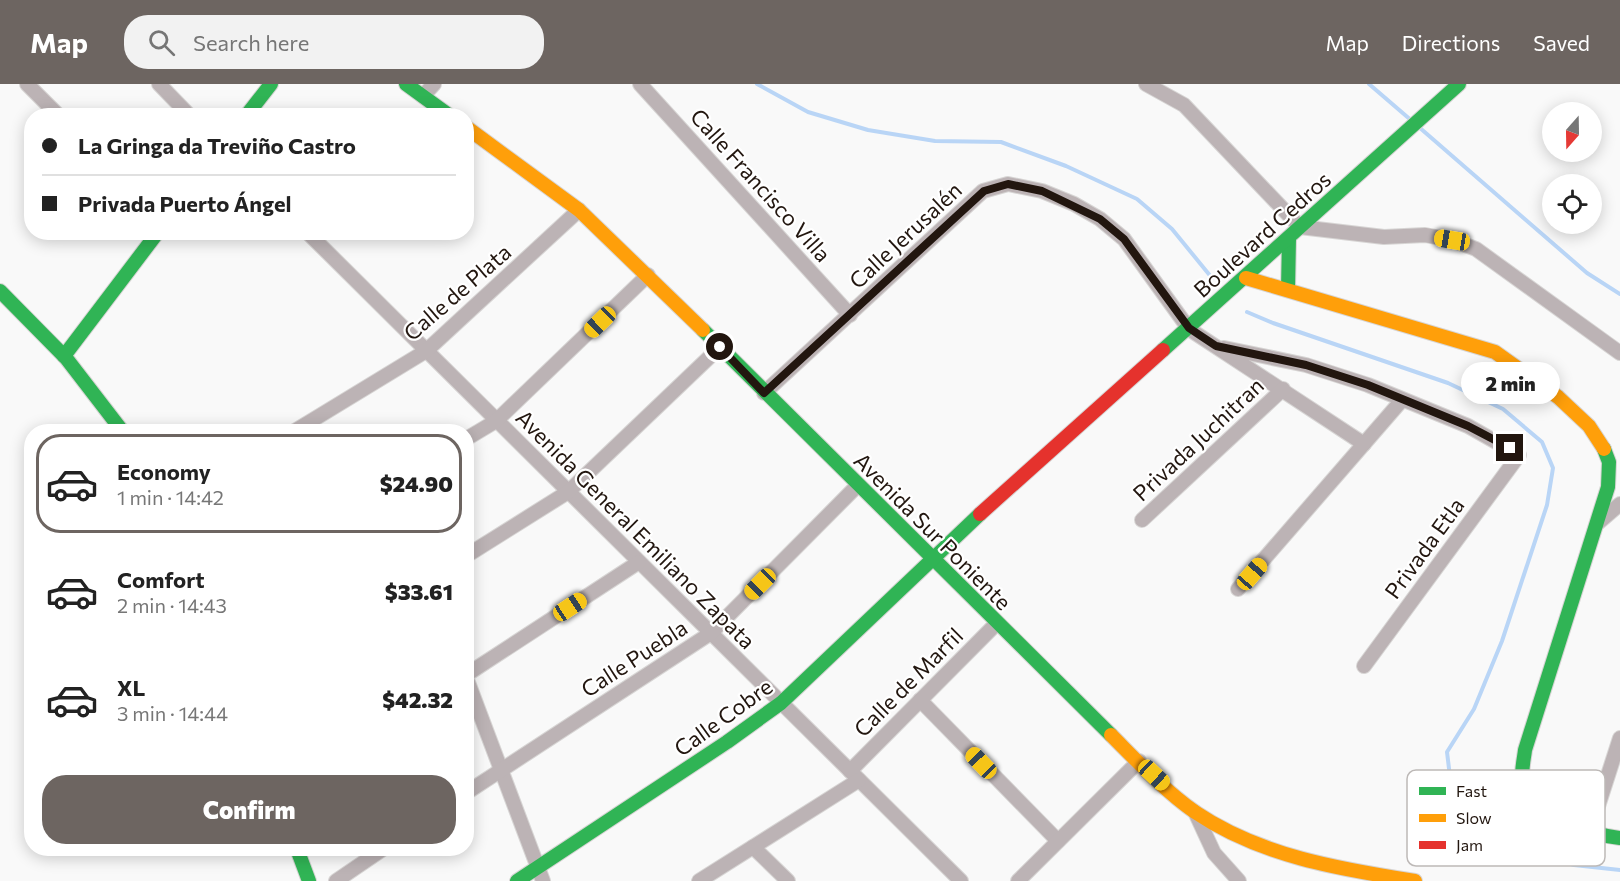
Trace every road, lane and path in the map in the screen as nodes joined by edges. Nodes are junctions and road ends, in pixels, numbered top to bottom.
1 (27, 84) edge
2 (159, 84) edge
3 (271, 84) edge
4 (406, 84) edge
5 (434, 84) edge
6 (640, 84) edge
7 (1146, 84) edge
8 (1459, 84) edge
9 (423, 96) junction
10 (51, 108) edge
11 (182, 108) edge
12 (252, 108) edge
13 (439, 108) edge
14 (474, 133) edge
15 (579, 210) junction
16 (1300, 227) junction
17 (1289, 238) junction
18 (152, 240) edge
19 (315, 240) edge
20 (648, 275) junction
21 (1246, 278) junction
22 (1288, 290) junction
23 (0, 291) edge
24 (850, 315) junction
25 (1189, 328) junction
26 (1216, 346) junction
27 (720, 347) junction
28 (426, 351) junction
29 (1620, 353) edge
30 (64, 357) junction
31 (1283, 389) junction
32 (764, 393) junction
33 (1402, 400) junction
34 (496, 421) junction
35 (118, 424) edge
36 (306, 424) edge
37 (474, 434) edge
38 (1364, 444) junction
39 (858, 486) junction
40 (568, 492) junction
41 (1620, 504) edge
42 (1142, 520) dead end
43 (1598, 523) junction
44 (474, 551) edge
45 (931, 558) junction
46 (639, 562) junction
47 (1238, 589) dead end
48 (997, 623) junction
49 (711, 633) junction
50 (1364, 666) dead end
51 (474, 671) edge
52 (474, 697) edge
53 (920, 700) junction
54 (781, 703) junction
55 (1620, 738) edge
56 (1139, 761) junction
57 (501, 769) junction
58 (1522, 770) edge
59 (854, 776) junction
60 (1605, 784) edge
61 (474, 788) edge
62 (1195, 812) junction
63 (1605, 834) edge
64 (1620, 838) edge
65 (1058, 841) junction
66 (753, 847) junction
67 (300, 856) edge
68 (373, 856) edge
69 (538, 867) junction
70 (309, 881) edge
71 (336, 881) edge
72 (517, 881) edge
73 (543, 881) edge
74 (699, 881) edge
75 (788, 881) edge
76 (961, 881) edge
77 (1018, 881) edge
78 (1239, 881) edge
79 (1415, 881) edge

1 - 10 street
2 - 11 street
3 - 12 main road
4 - 9 main road
5 - 9 street
6 - 24 street, Calle Francisco Villa
7 - 16 street
8 - 16 main road, Boulevard Cedros
9 - 13 main road
14 - 15 main road, Avenida Sur Poniente
15 - 20 main road, Avenida Sur Poniente
15 - 28 street, Calle de Plata
16 - 17 main road, Boulevard Cedros
16 - 29 street
17 - 21 main road, Boulevard Cedros
17 - 22 main road
18 - 30 main road
19 - 28 street, Avenida General Emiliano Zapata
20 - 27 main road, Avenida Sur Poniente
20 - 34 street
21 - 22 main road
21 - 25 main road, Boulevard Cedros
22 - 43 main road
23 - 30 main road
24 - 25 street, Calle Jerusalén
24 - 32 street, Calle Jerusalén
25 - 26 street
25 - 45 main road, Boulevard Cedros
26 - 31 street
26 - 33 street
27 - 32 main road, Avenida Sur Poniente
27 - 40 street
28 - 34 street, Avenida General Emiliano Zapata
28 - 36 street, Calle de Plata
30 - 35 main road
31 - 38 street
31 - 42 street, Privada Juchitran
32 - 39 main road, Avenida Sur Poniente
33 - 38 street
33 - 50 street, Privada Etla
34 - 37 street
34 - 40 street, Avenida General Emiliano Zapata
38 - 47 street
39 - 45 main road, Avenida Sur Poniente
39 - 49 street, Calle Puebla
40 - 44 street
40 - 46 street, Avenida General Emiliano Zapata
41 - 43 street
43 - 58 main road
45 - 48 main road, Avenida Sur Poniente
45 - 54 main road, Calle Cobre
46 - 49 street, Avenida General Emiliano Zapata
46 - 51 street
48 - 53 street, Calle de Marfil
48 - 56 main road, Avenida Sur Poniente
49 - 54 street, Avenida General Emiliano Zapata
49 - 57 street, Calle Puebla
52 - 57 street
53 - 59 street, Calle de Marfil
53 - 65 street
54 - 59 street, Avenida General Emiliano Zapata
54 - 69 main road, Calle Cobre
55 - 60 street
56 - 62 main road, Avenida Sur Poniente
56 - 65 street
57 - 61 street, Calle Puebla
57 - 69 street
59 - 66 street, Calle de Marfil
59 - 76 street, Avenida General Emiliano Zapata
62 - 78 street
62 - 79 main road, Avenida Sur Poniente
63 - 64 main road
65 - 77 street
66 - 74 street, Calle de Marfil
66 - 75 street
67 - 70 main road
68 - 71 street
69 - 72 main road, Calle Cobre
69 - 73 street

